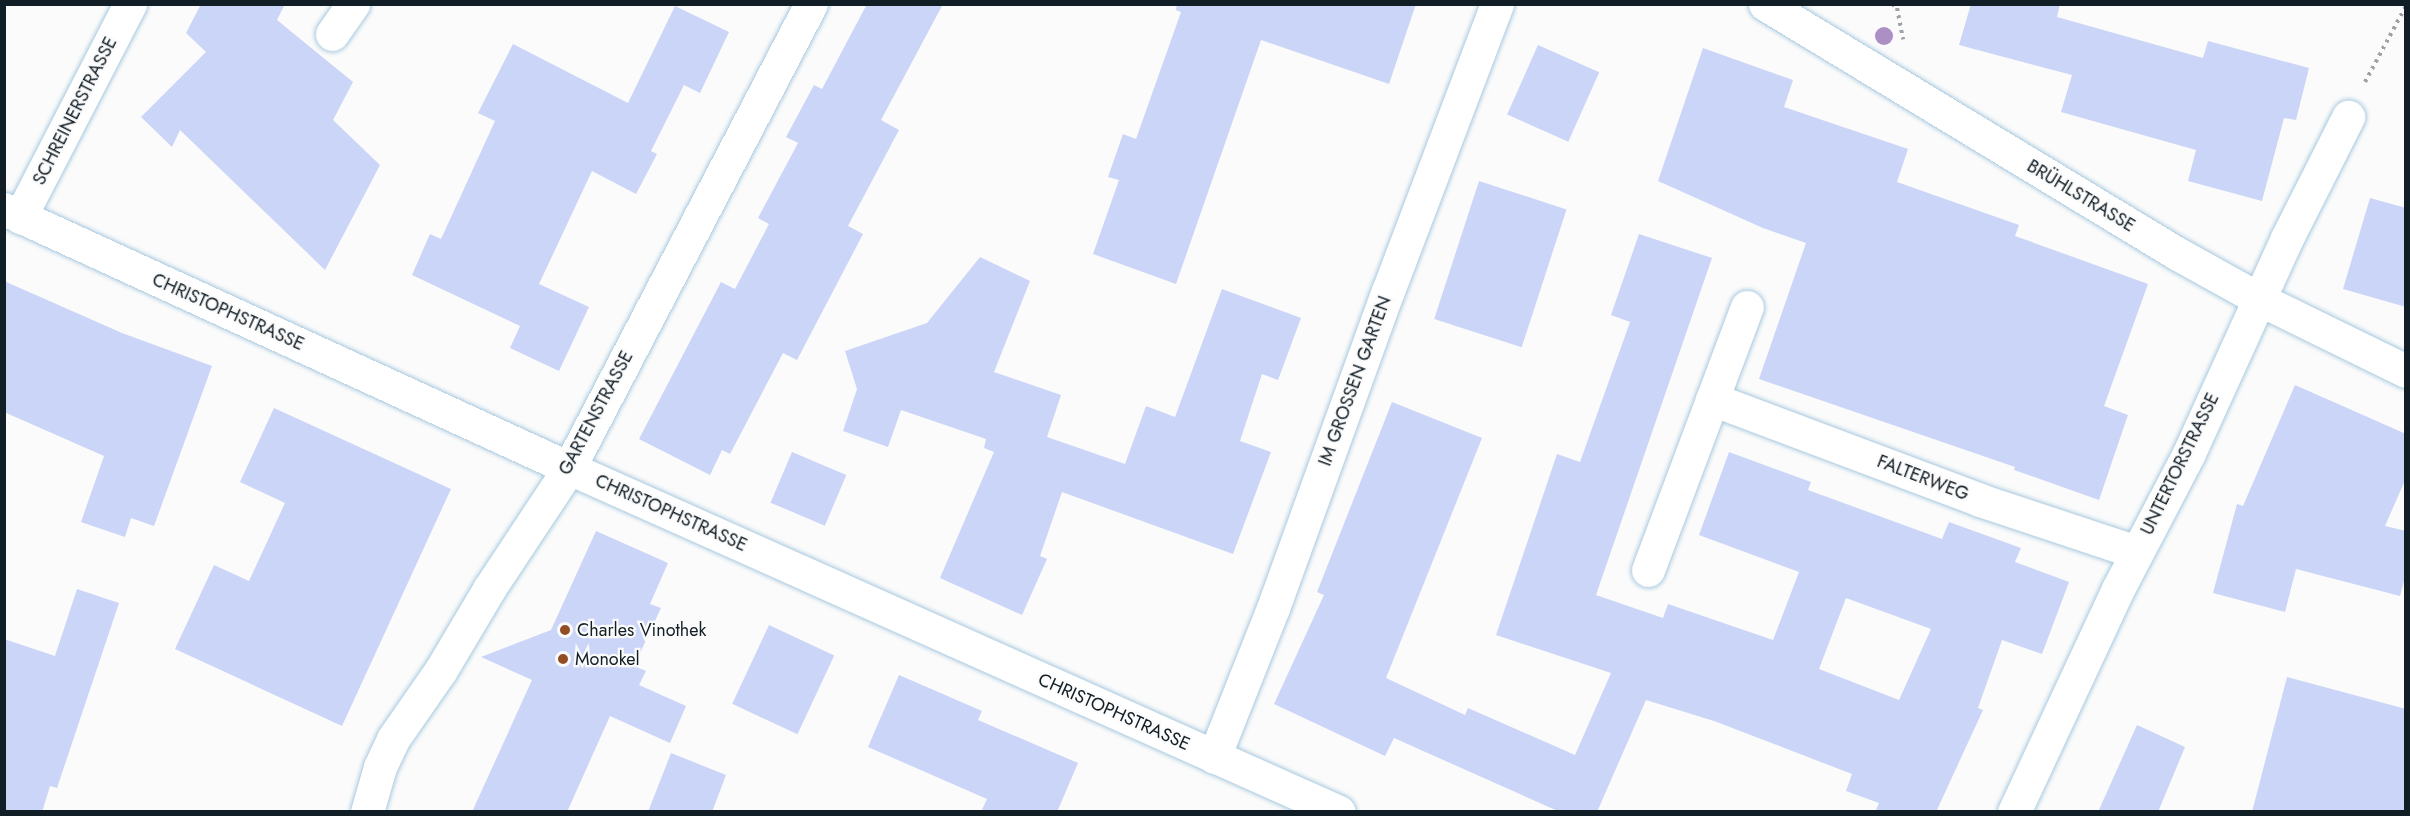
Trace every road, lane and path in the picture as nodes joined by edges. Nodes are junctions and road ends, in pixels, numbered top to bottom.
1 (130, 4) edge
2 (352, 4) edge
3 (811, 4) edge
4 (1497, 4) edge
5 (1765, 4) edge
6 (2406, 6) edge
7 (332, 34) dead end
8 (2348, 117) joint
9 (12, 213) edge
10 (2261, 300) junction
11 (1747, 307) dead end
12 (2406, 371) edge
13 (1712, 399) junction
14 (569, 468) junction
15 (2136, 552) junction
16 (1648, 570) dead end
17 (1214, 757) junction
18 (367, 812) edge
19 (1339, 812) edge
20 (2014, 812) edge

1 - 9 street, SCHREINERSTRASSE
2 - 7 street
3 - 14 street, GARTENSTRASSE
4 - 17 street, IM GROSSEN GARTEN
5 - 10 street, BRÜHLSTRASSE
6 - 8 path
8 - 10 street, UNTERTORSTRASSE
9 - 14 street, CHRISTOPHSTRASSE
10 - 12 street, BRÜHLSTRASSE
10 - 15 street, UNTERTORSTRASSE
11 - 13 street
13 - 15 street, FALTERWEG
13 - 16 street
14 - 17 street, CHRISTOPHSTRASSE
14 - 18 street, GARTENSTRASSE
15 - 20 street, UNTERTORSTRASSE
17 - 19 street, CHRISTOPHSTRASSE

